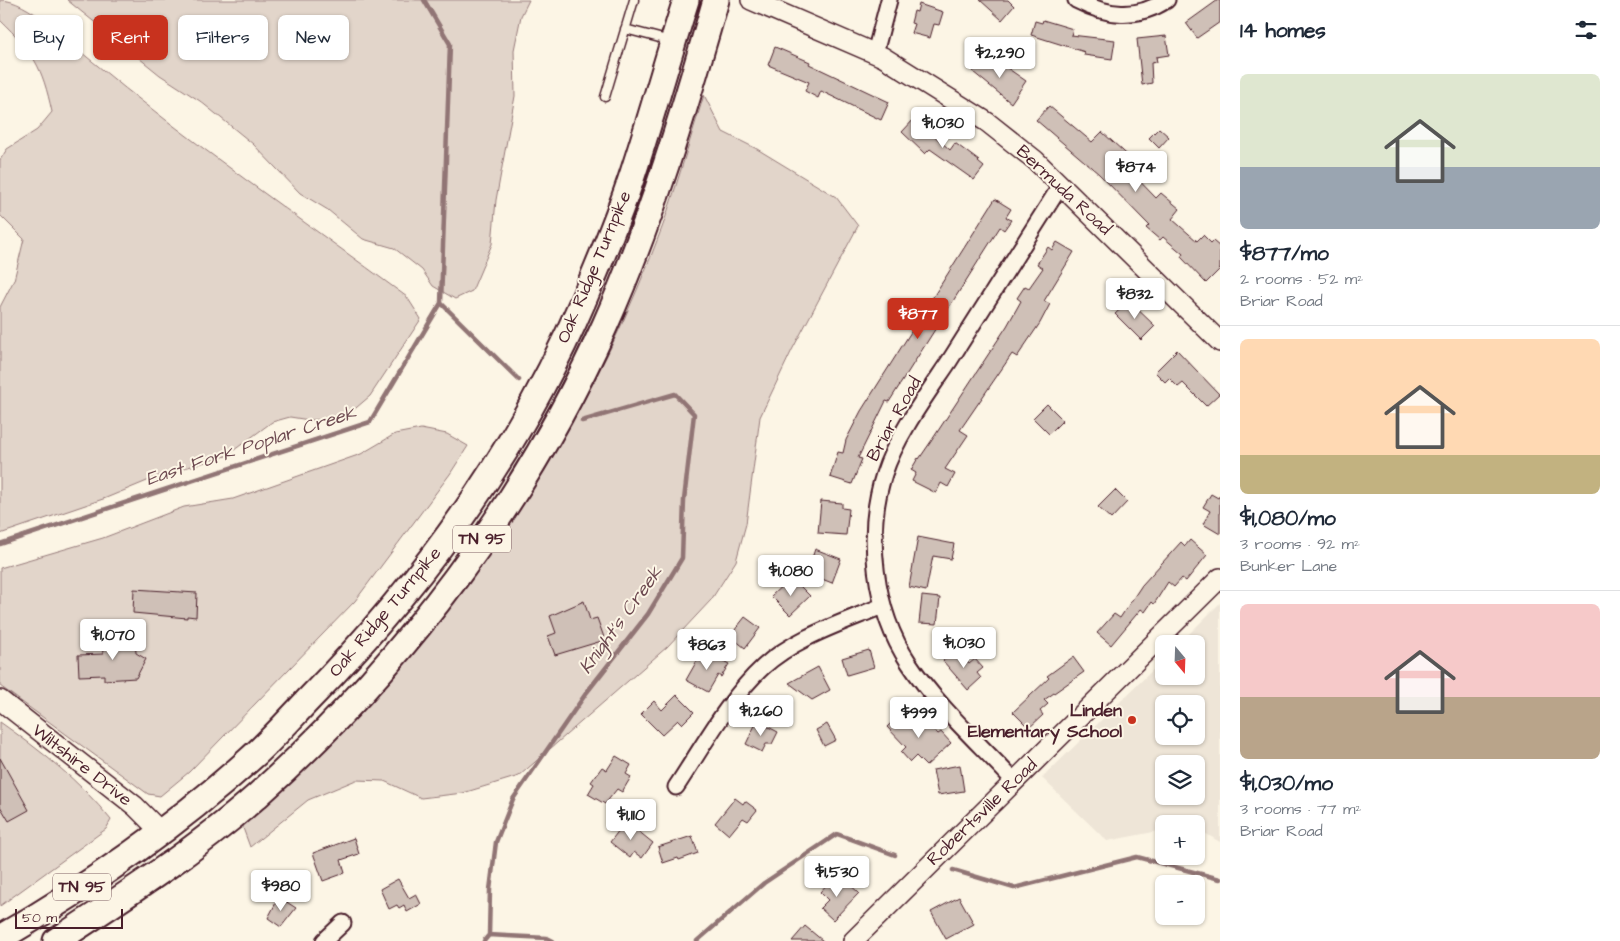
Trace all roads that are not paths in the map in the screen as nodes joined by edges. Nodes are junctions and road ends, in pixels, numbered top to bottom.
1 (634, 0) edge
2 (686, 0) edge
3 (716, 0) edge
4 (751, 0) edge
5 (889, 0) edge
6 (1076, 0) edge
7 (1167, 0) edge
8 (626, 29) junction
9 (673, 41) junction
10 (875, 53) junction
11 (605, 97) dead end
12 (1061, 185) junction
13 (596, 309) junction
14 (1220, 342) edge
15 (1220, 578) edge
16 (882, 606) junction
17 (383, 620) junction
18 (406, 640) junction
19 (0, 700) edge
20 (1014, 781) junction
21 (676, 787) dead end
22 (161, 832) junction
23 (180, 856) junction
24 (344, 923) dead end
25 (0, 938) edge
26 (56, 941) edge
27 (324, 941) edge
28 (853, 941) edge

1 - 8 lane
2 - 9 highway, Oak Ridge Turnpike / TN 95
3 - 13 highway, Oak Ridge Turnpike / TN 95
4 - 10 street, Bermuda Road
5 - 10 street
6 - 7 street
8 - 9 lane
8 - 11 lane
9 - 13 highway, Oak Ridge Turnpike / TN 95
10 - 12 street, Bermuda Road
12 - 14 street, Bermuda Road
12 - 16 street, Briar Road
13 - 17 highway, Oak Ridge Turnpike / TN 95
13 - 18 highway, Oak Ridge Turnpike / TN 95
15 - 20 street, Robertsville Road
16 - 20 street, Briar Road
16 - 21 street
17 - 18 highway
17 - 22 highway, Oak Ridge Turnpike / TN 95
18 - 23 highway, Oak Ridge Turnpike / TN 95
19 - 22 street, Wiltshire Drive
20 - 28 street, Robertsville Road
22 - 23 highway
22 - 25 highway, Oak Ridge Turnpike / TN 95
23 - 26 highway, Oak Ridge Turnpike / TN 95
24 - 27 street

